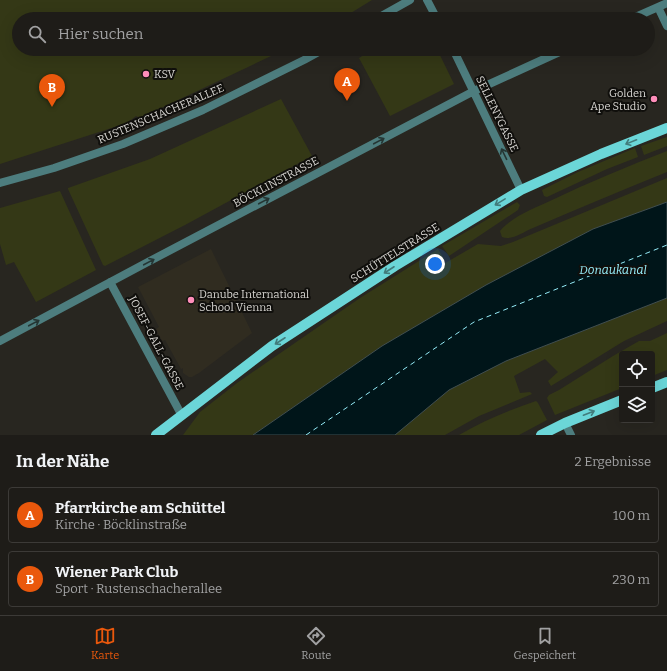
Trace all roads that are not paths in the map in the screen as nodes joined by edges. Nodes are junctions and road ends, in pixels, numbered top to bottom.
1 (410, 0) edge
2 (427, 0) edge
3 (667, 3) edge
4 (658, 7) junction
5 (389, 12) edge
6 (433, 12) edge
7 (647, 12) edge
8 (667, 26) edge
9 (311, 56) edge
10 (456, 56) edge
11 (551, 56) edge
12 (474, 91) junction
13 (667, 128) edge
14 (0, 183) edge
15 (520, 190) junction
16 (110, 282) junction
17 (0, 342) edge
18 (667, 382) edge
19 (654, 387) edge
20 (619, 401) edge
21 (182, 414) junction
22 (565, 423) junction
23 (156, 435) edge
24 (541, 435) edge
25 (571, 435) edge

1 - 5 street
2 - 6 street
3 - 4 street
4 - 7 street
4 - 8 street
9 - 14 street, RUSTENSCHACHERALLEE
10 - 12 street, SELLENYGASSE
11 - 12 street, BÖCKLINSTRASSE
15 -> 12 street, SELLENYGASSE
16 -> 12 street, BÖCKLINSTRASSE
13 -> 15 main road, SCHÜTTELSTRASSE
15 -> 21 main road, SCHÜTTELSTRASSE
17 -> 16 street, BÖCKLINSTRASSE
16 - 21 street, JOSEF-GALL-GASSE
18 - 19 main road
22 -> 20 main road
21 - 23 main road, SCHÜTTELSTRASSE
22 - 24 main road
22 - 25 street

